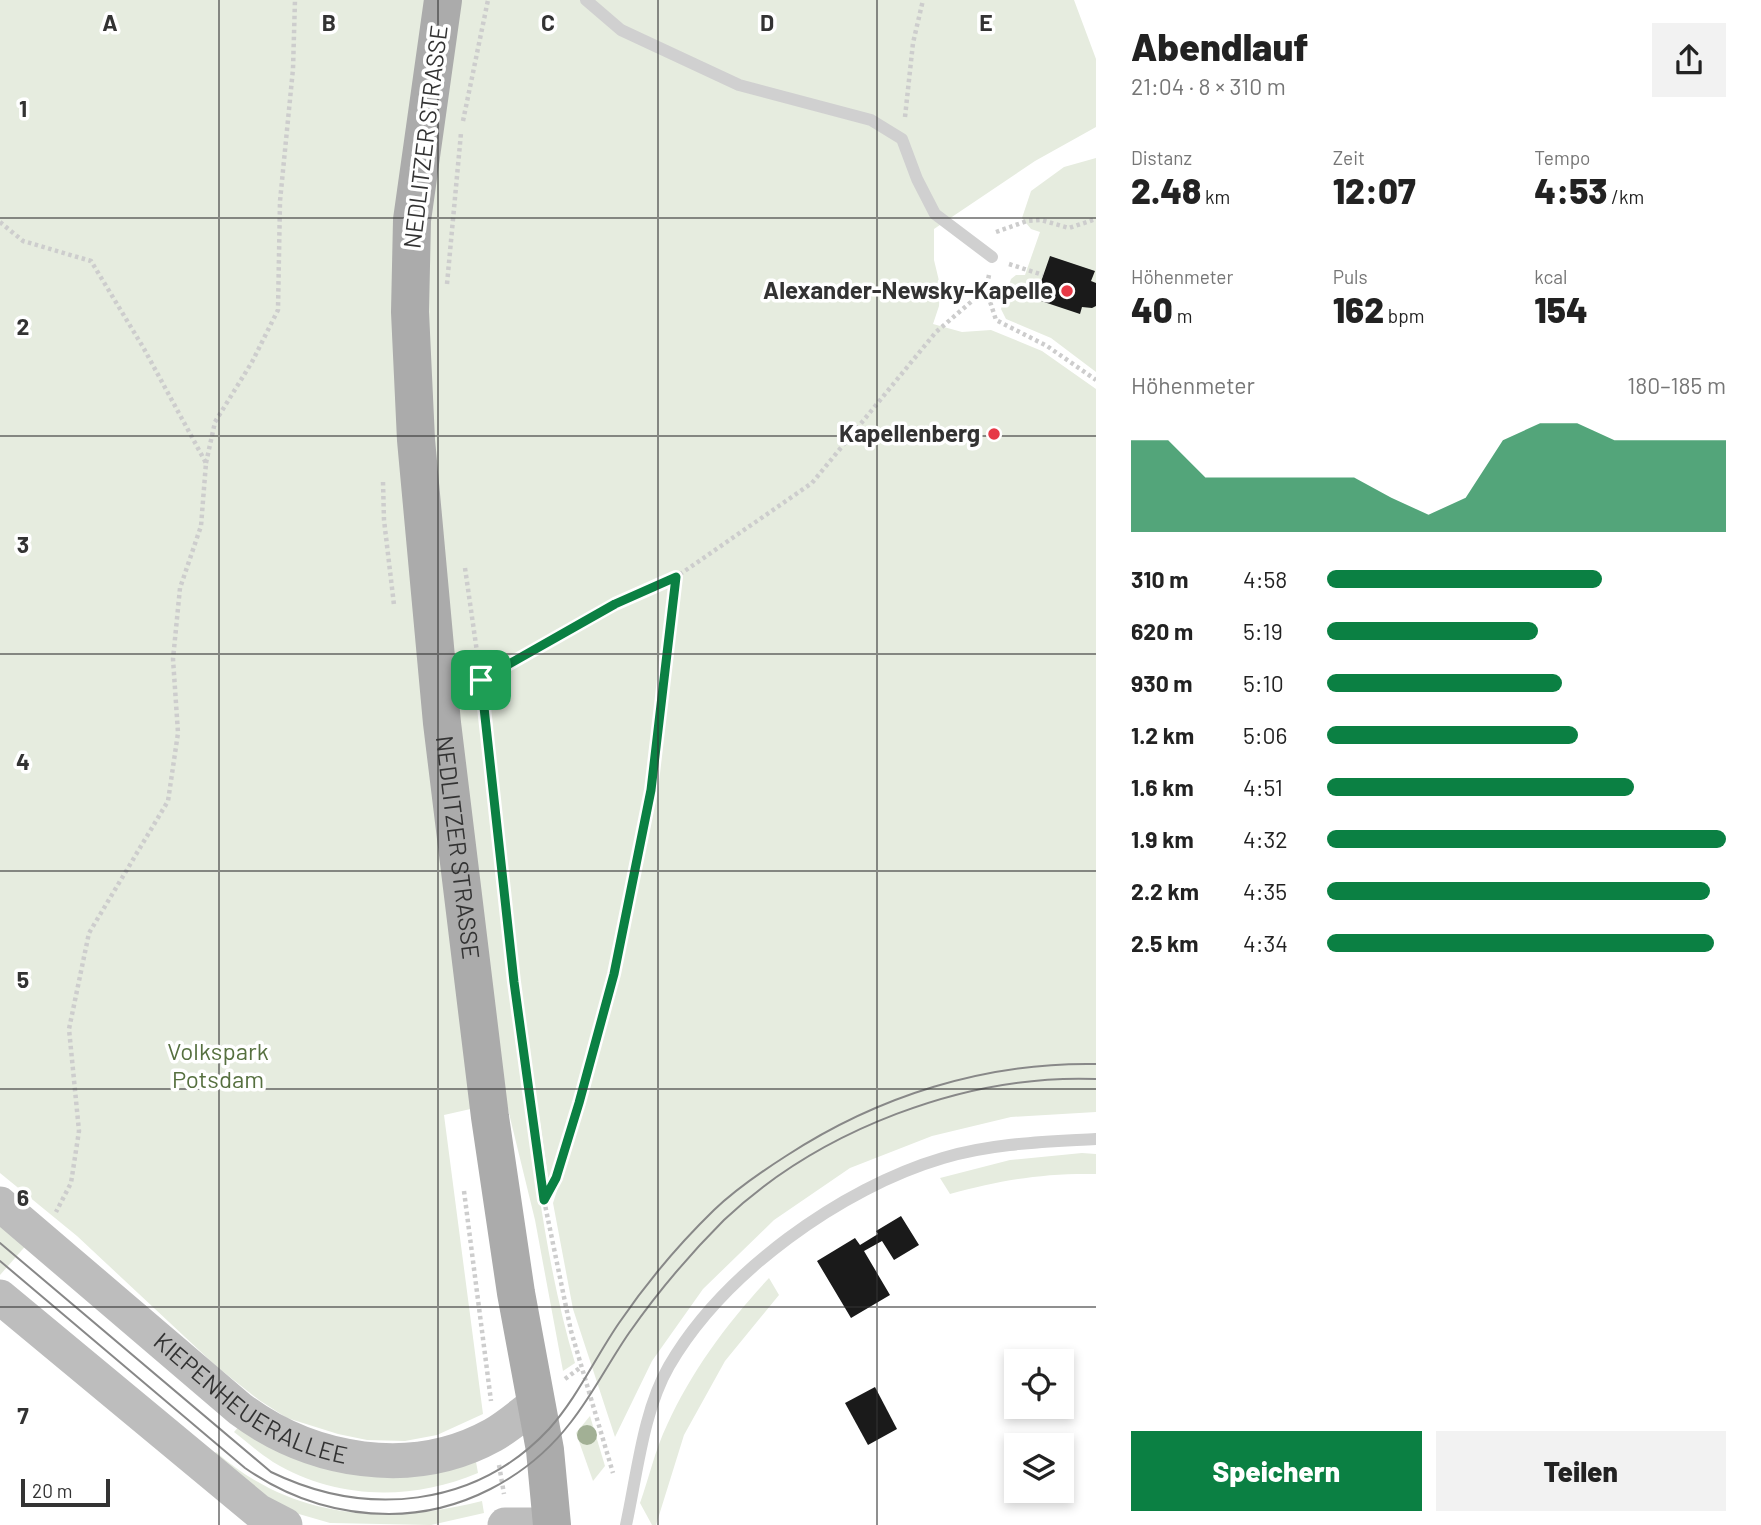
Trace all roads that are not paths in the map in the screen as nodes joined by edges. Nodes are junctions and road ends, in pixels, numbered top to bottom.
1 (443, 0) edge
2 (586, 0) edge
3 (992, 257) road end
4 (1096, 1139) edge
5 (0, 1204) edge
6 (0, 1297) edge
7 (537, 1403) junction
8 (626, 1523) edge
9 (285, 1525) edge
10 (505, 1525) edge
11 (534, 1525) edge
12 (552, 1525) edge

1 - 7 main road, NEDLITZER STRASSE
2 - 3 lane
4 - 8 lane
5 - 7 street, KIEPENHEUERALLEE
6 - 9 street
7 - 12 main road, NEDLITZER STRASSE
10 - 11 street

